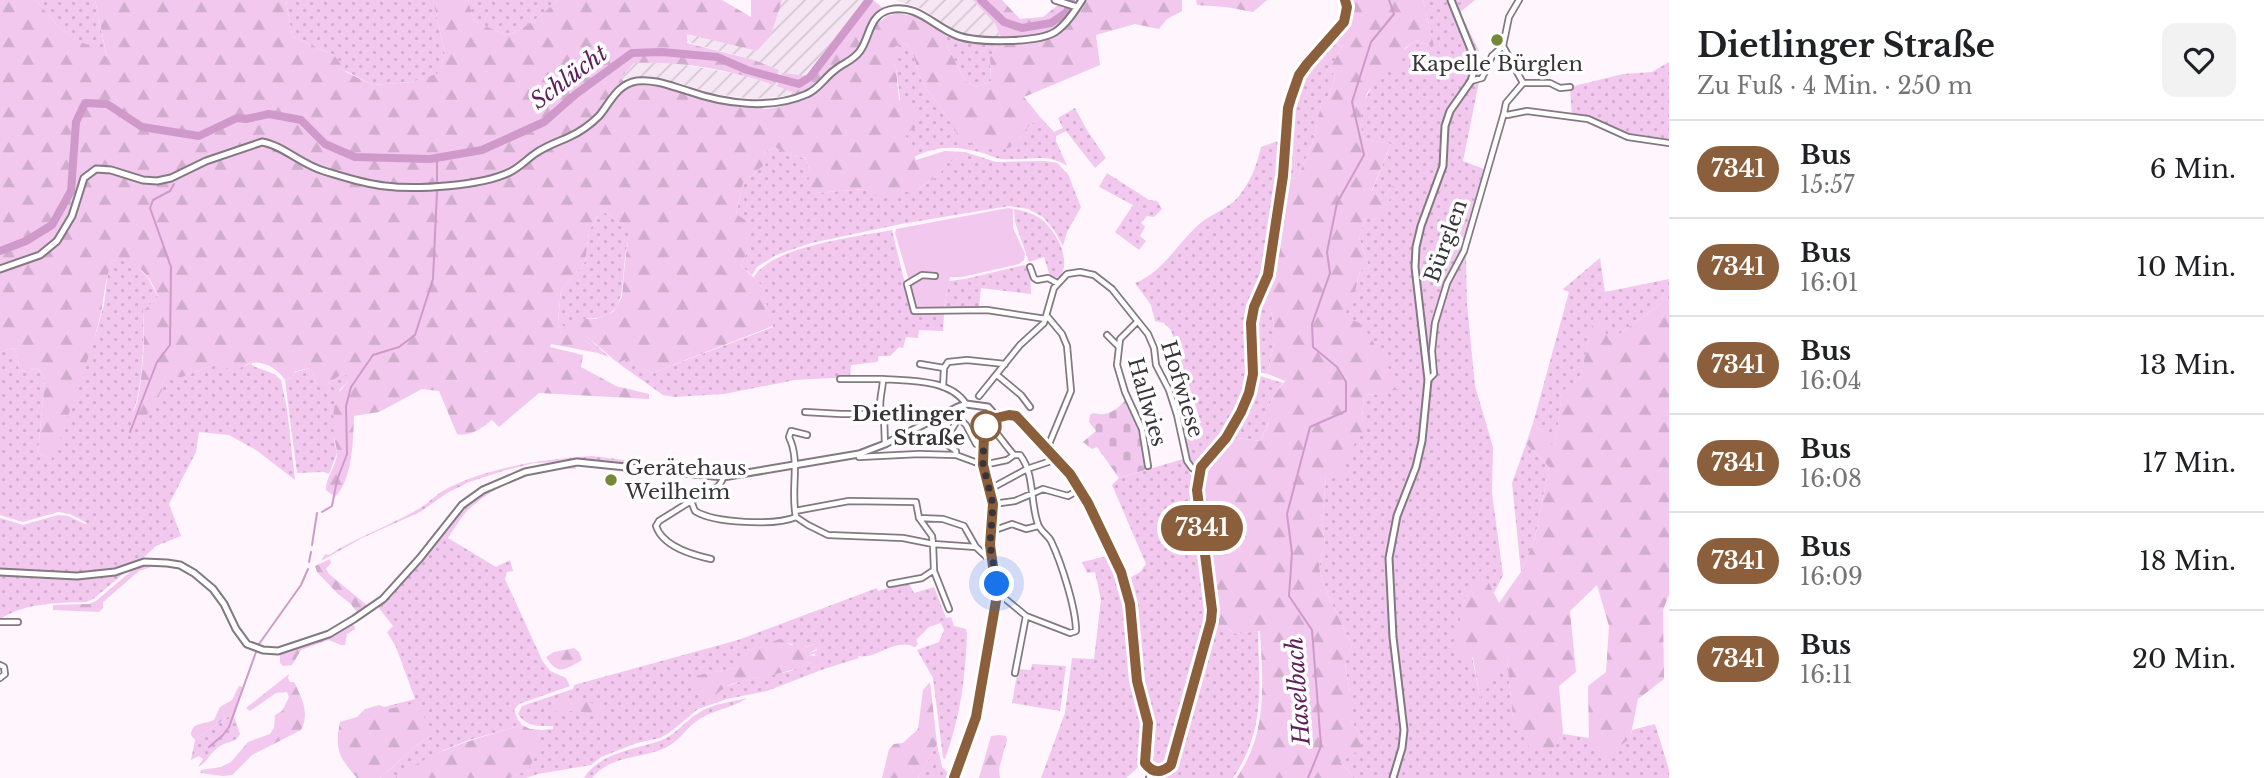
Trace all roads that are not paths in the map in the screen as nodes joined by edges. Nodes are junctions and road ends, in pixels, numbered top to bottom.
1 (1057, 0) edge
2 (1082, 0) edge
3 (1345, 0) edge
4 (1451, 0) edge
5 (1519, 0) edge
6 (1075, 6) junction
7 (1503, 46) junction
8 (1471, 81) junction
9 (1523, 83) junction
10 (1570, 87) dead end
11 (1504, 113) junction
12 (1669, 143) edge
13 (1030, 267) dead end
14 (0, 269) edge
15 (935, 276) dead end
16 (1057, 283) junction
17 (1047, 318) junction
18 (1137, 323) junction
19 (1107, 335) dead end
20 (1118, 346) junction
21 (920, 364) dead end
22 (1006, 364) junction
23 (944, 368) junction
24 (997, 375) junction
25 (841, 379) dead end
26 (883, 379) junction
27 (1428, 380) junction
28 (943, 387) junction
29 (979, 396) dead end
30 (967, 404) junction
31 (1030, 407) dead end
32 (951, 410) junction
33 (805, 412) dead end
34 (881, 414) junction
35 (996, 416) junction
36 (958, 419) junction
37 (987, 423) junction
38 (807, 435) dead end
39 (885, 444) junction
40 (983, 446) junction
41 (1047, 449) junction
42 (859, 454) junction
43 (956, 455) junction
44 (1014, 455) junction
45 (1057, 459) junction
46 (796, 464) junction
47 (983, 465) junction
48 (1148, 466) dead end
49 (1027, 469) junction
50 (1199, 472) junction
51 (723, 477) junction
52 (990, 489) junction
53 (1080, 489) junction
54 (1031, 492) junction
55 (691, 501) junction
56 (993, 504) junction
57 (796, 514) junction
58 (919, 518) junction
59 (1038, 526) junction
60 (992, 531) junction
61 (933, 544) junction
62 (975, 547) junction
63 (712, 559) dead end
64 (993, 563) junction
65 (934, 570) junction
66 (0, 572) edge
67 (890, 584) dead end
68 (997, 595) junction
69 (949, 609) dead end
70 (1026, 616) junction
71 (0, 622) edge
72 (18, 622) dead end
73 (0, 665) edge
74 (1015, 673) dead end
75 (0, 678) edge
76 (1153, 771) junction
77 (954, 778) edge
78 (1149, 778) edge
79 (1392, 778) edge

1 - 6 street
2 - 6 street
3 - 50 street
4 - 8 street
5 - 7 street
6 - 14 street
7 - 8 street
7 - 9 street
8 - 27 street
9 - 10 street
9 - 11 street, Bürglen
11 - 12 street
11 - 27 street, Bürglen
13 - 16 street
15 - 17 street
16 - 17 street
16 - 18 street, Hofwiese
17 - 22 street
17 - 41 street
18 - 20 street, Hallwies
18 - 50 street, Hofwiese
19 - 20 street, Hallwies
20 - 48 street, Hallwies
21 - 23 street
22 - 23 street
22 - 24 street
23 - 28 street
24 - 29 street
24 - 31 street
25 - 26 street
26 - 28 street
26 - 34 street
27 - 79 street
28 - 30 street
30 - 32 street
30 - 35 street
32 - 36 street
32 - 39 street
33 - 34 street
34 - 39 street
35 - 37 street
35 - 41 street
36 - 40 street
36 - 43 street
37 - 40 street
37 - 44 street
38 - 46 street
39 - 42 street
40 - 47 street
41 - 45 street
42 - 43 street
42 - 46 street
43 - 47 street
44 - 47 street
44 - 49 street
45 - 49 street
45 - 53 street
46 - 51 street
46 - 57 street
47 - 52 street
49 - 52 street
49 - 54 street
50 - 76 street
51 - 55 street
51 - 66 street
52 - 56 street
53 - 54 street
53 - 76 street
54 - 56 street
54 - 59 street
55 - 57 street
55 - 63 street
56 - 60 street
57 - 58 street
57 - 61 street
58 - 61 street
58 - 62 street
59 - 60 street
59 - 70 street
60 - 64 street
61 - 62 street
61 - 65 street
62 - 64 street
64 - 68 street
65 - 67 street
65 - 69 street
68 - 70 street
68 - 77 street
70 - 74 street
71 - 72 street
73 - 75 street
76 - 78 street

